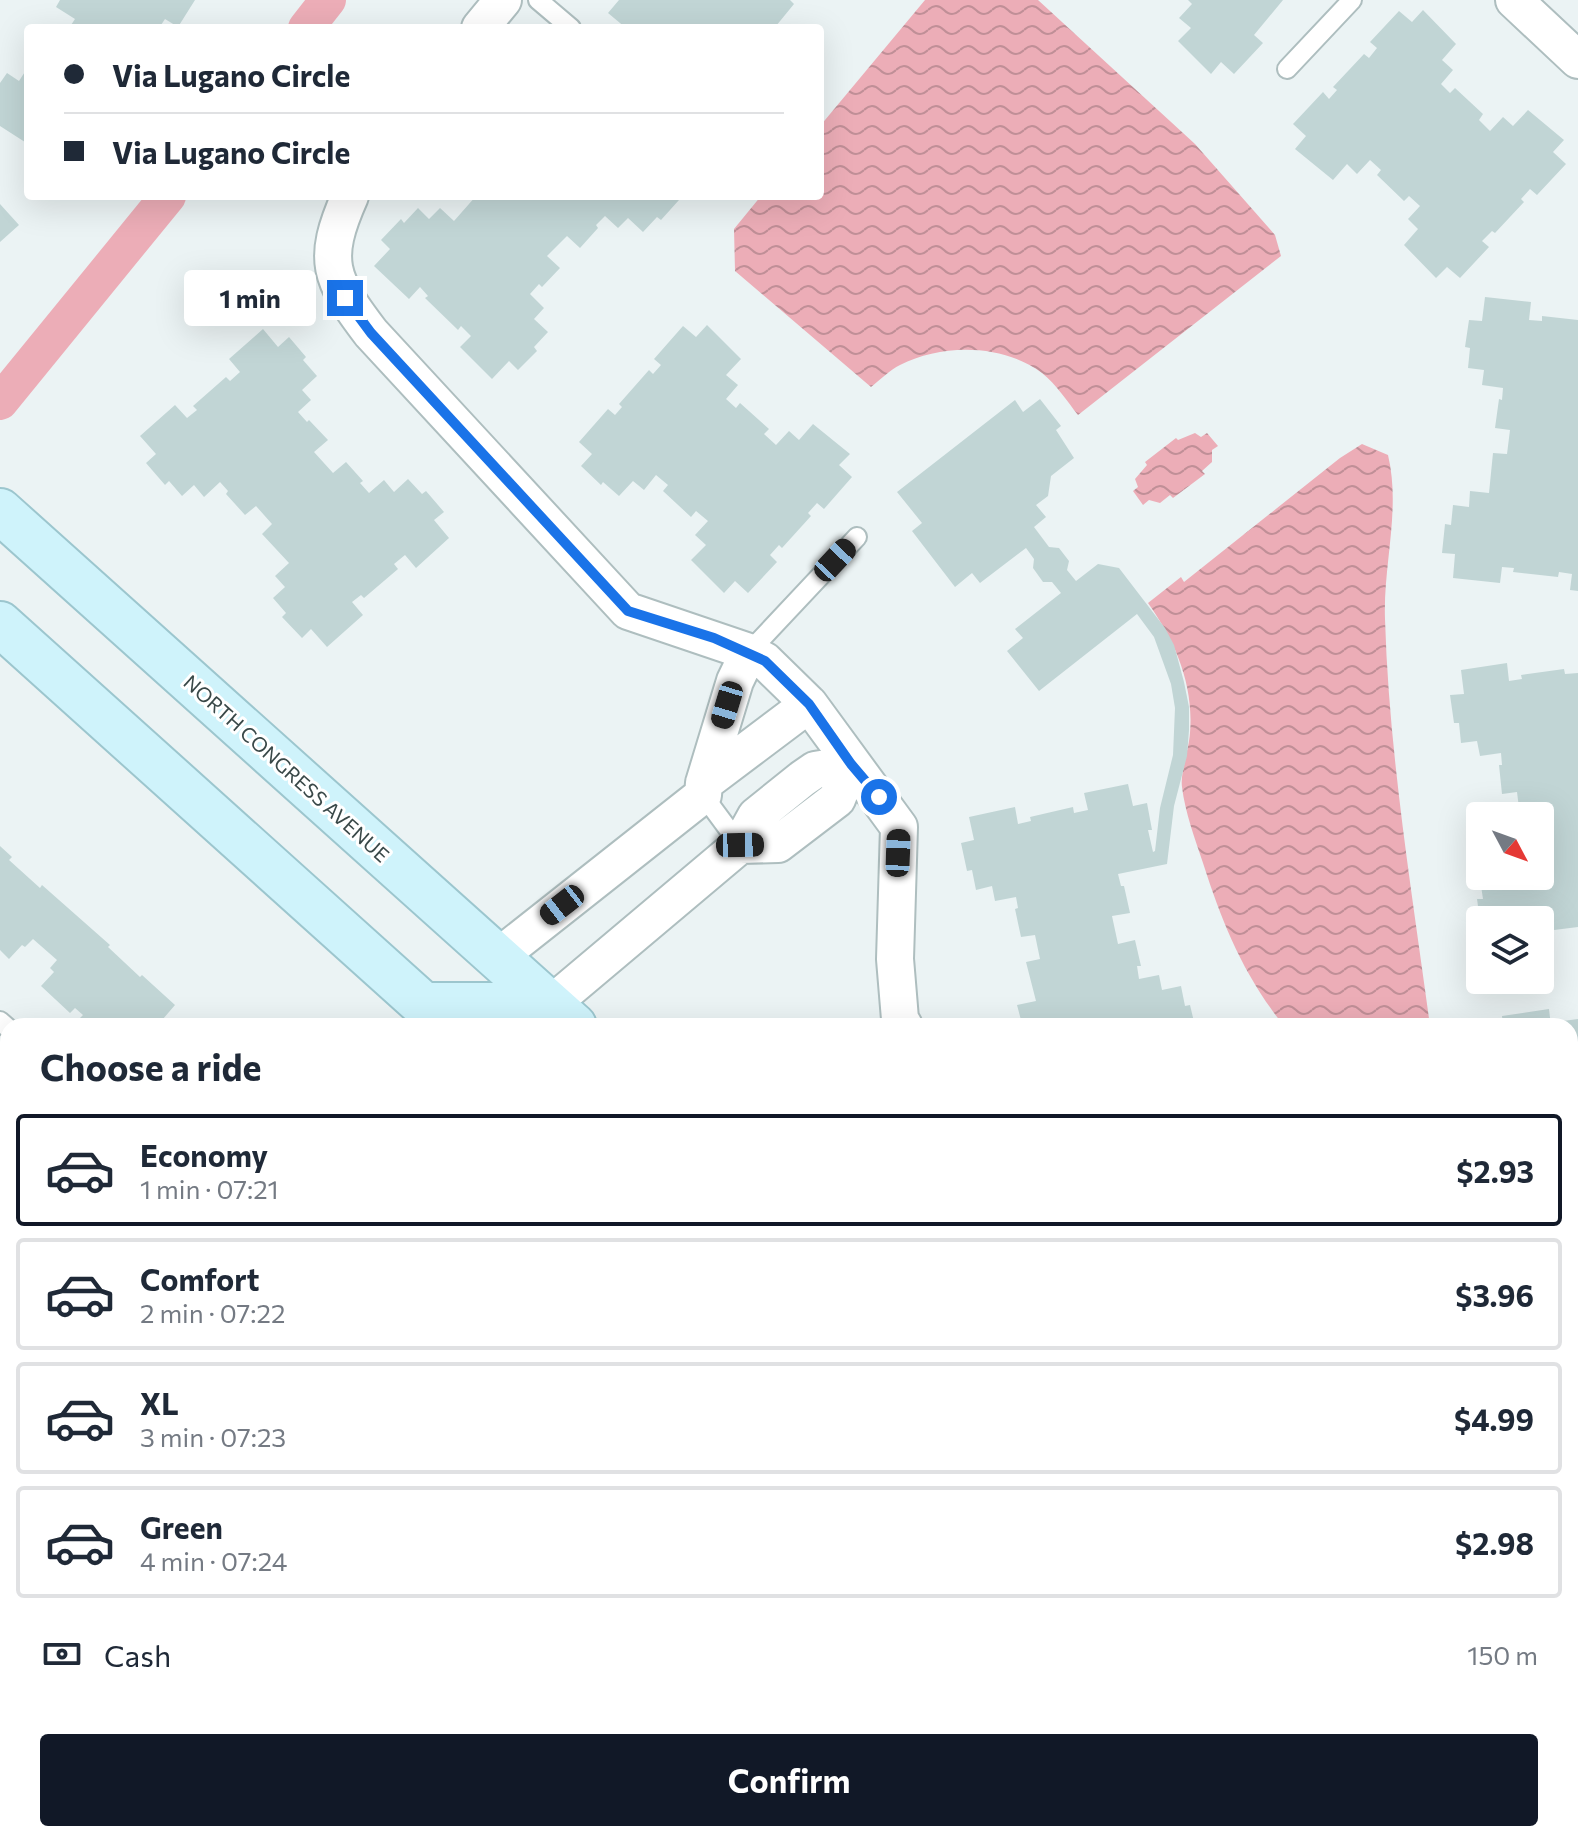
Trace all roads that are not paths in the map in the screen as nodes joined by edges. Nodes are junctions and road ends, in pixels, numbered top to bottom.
1 (503, 0) edge
2 (538, 0) edge
3 (1352, 0) edge
4 (1514, 0) edge
5 (483, 24) edge
6 (566, 24) edge
7 (1578, 60) edge
8 (1287, 69) dead end
9 (348, 200) edge
10 (0, 511) edge
11 (857, 537) dead end
12 (0, 624) edge
13 (749, 652) junction
14 (809, 704) junction
15 (851, 764) junction
16 (704, 789) junction
17 (740, 845) junction
18 (498, 957) junction
19 (562, 1015) edge
20 (436, 1016) edge
21 (900, 1018) edge

1 - 5 street
2 - 6 lane
3 - 8 lane
4 - 7 street
9 - 13 street
10 - 18 main road, NORTH CONGRESS AVENUE
11 - 13 lane
12 - 20 main road
13 - 14 street
13 - 16 street
14 - 15 street
14 - 16 street
15 - 17 street
15 - 21 street
16 - 17 lane
16 - 18 street
17 - 19 street
18 - 19 main road, NORTH CONGRESS AVENUE
19 - 20 main road

